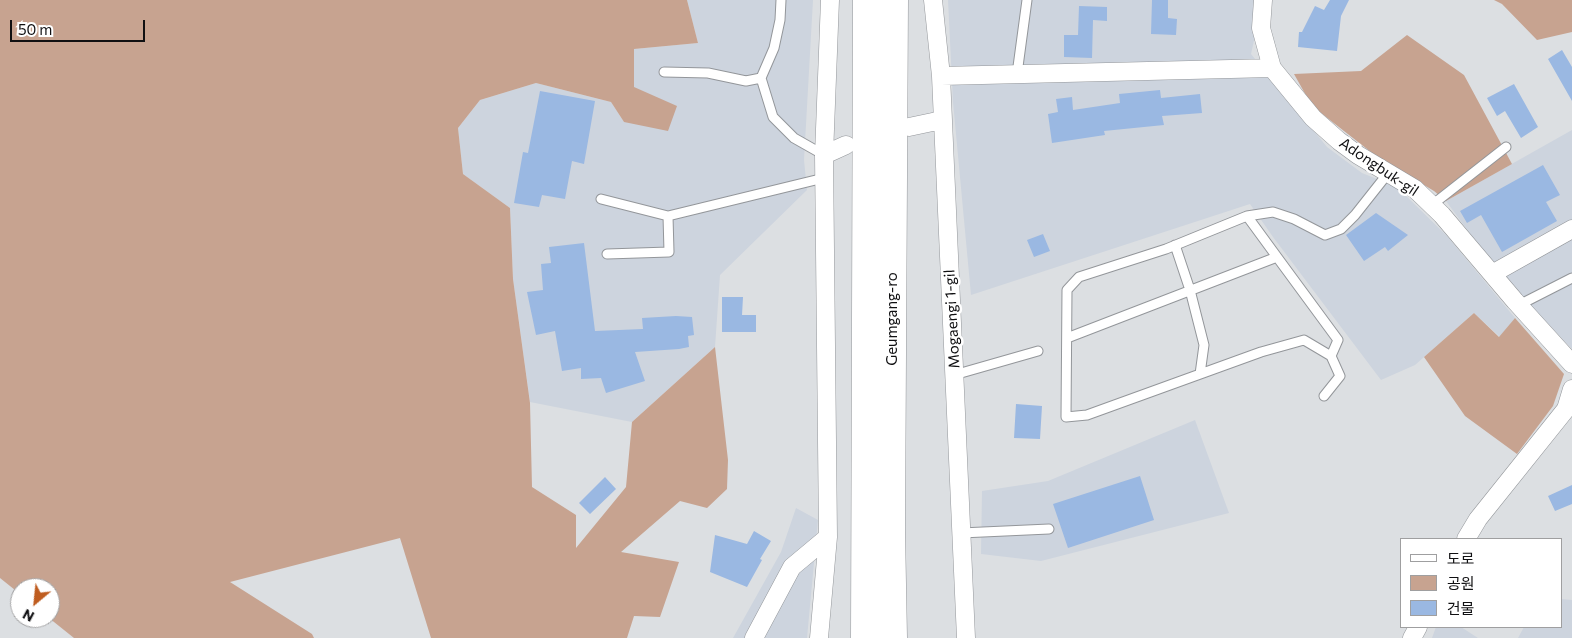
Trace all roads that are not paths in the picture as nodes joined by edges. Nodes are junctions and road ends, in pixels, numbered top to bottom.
1 (781, 0) edge
2 (830, 0) edge
3 (867, 0) edge
4 (894, 0) edge
5 (933, 0) edge
6 (1027, 0) edge
7 (1263, 0) edge
8 (1272, 68) junction
9 (664, 72) dead end
10 (1017, 74) junction
11 (941, 76) junction
12 (761, 78) junction
13 (942, 120) junction
14 (909, 126) dead end
15 (846, 146) dead end
16 (1506, 147) dead end
17 (824, 155) junction
18 (1389, 172) junction
19 (824, 178) junction
20 (601, 199) dead end
21 (1432, 205) junction
22 (668, 216) junction
23 (1247, 216) junction
24 (1572, 229) edge
25 (1175, 245) junction
26 (607, 254) dead end
27 (1277, 257) junction
28 (1492, 274) junction
29 (1572, 278) edge
30 (1190, 290) junction
31 (1519, 305) junction
32 (1067, 338) junction
33 (1038, 351) dead end
34 (1331, 356) junction
35 (1572, 364) edge
36 (954, 374) junction
37 (1200, 374) junction
38 (1572, 389) edge
39 (1324, 396) dead end
40 (1049, 529) dead end
41 (892, 531) junction
42 (961, 533) junction
43 (828, 537) junction
44 (1467, 538) edge
45 (754, 638) edge
46 (819, 638) edge
47 (865, 638) edge
48 (894, 638) edge
49 (905, 638) edge
50 (966, 638) edge

1 - 12 lane
2 - 17 street
3 - 47 highway, Geumgang-ro
4 - 41 highway, Geumgang-ro
5 - 11 street, Mogaengi 1-gil
6 - 10 lane
7 - 8 street, Adongbuk-gil
8 - 10 street
8 - 18 street, Adongbuk-gil
9 - 12 lane
10 - 11 street
11 - 13 street, Mogaengi 1-gil
12 - 17 lane
13 - 14 street
13 - 36 street, Mogaengi 1-gil
15 - 17 street
16 - 21 lane
17 - 19 street
18 - 21 street, Adongbuk-gil
18 - 23 lane
19 - 22 lane
19 - 43 street
20 - 22 lane
21 - 28 street, Adongbuk-gil
22 - 26 lane
23 - 25 lane
23 - 27 lane
24 - 28 street
25 - 30 lane
25 - 32 lane
27 - 30 lane
27 - 34 lane
28 - 31 street, Adongbuk-gil
29 - 31 lane
30 - 32 lane
30 - 37 lane
31 - 35 street, Adongbuk-gil
32 - 37 lane
33 - 36 lane
34 - 37 lane
34 - 39 lane
36 - 42 street, Mogaengi 1-gil
38 - 44 street
40 - 42 lane
41 - 48 highway, Geumgang-ro
41 - 49 highway
42 - 50 street, Mogaengi 1-gil
43 - 45 street
43 - 46 street

